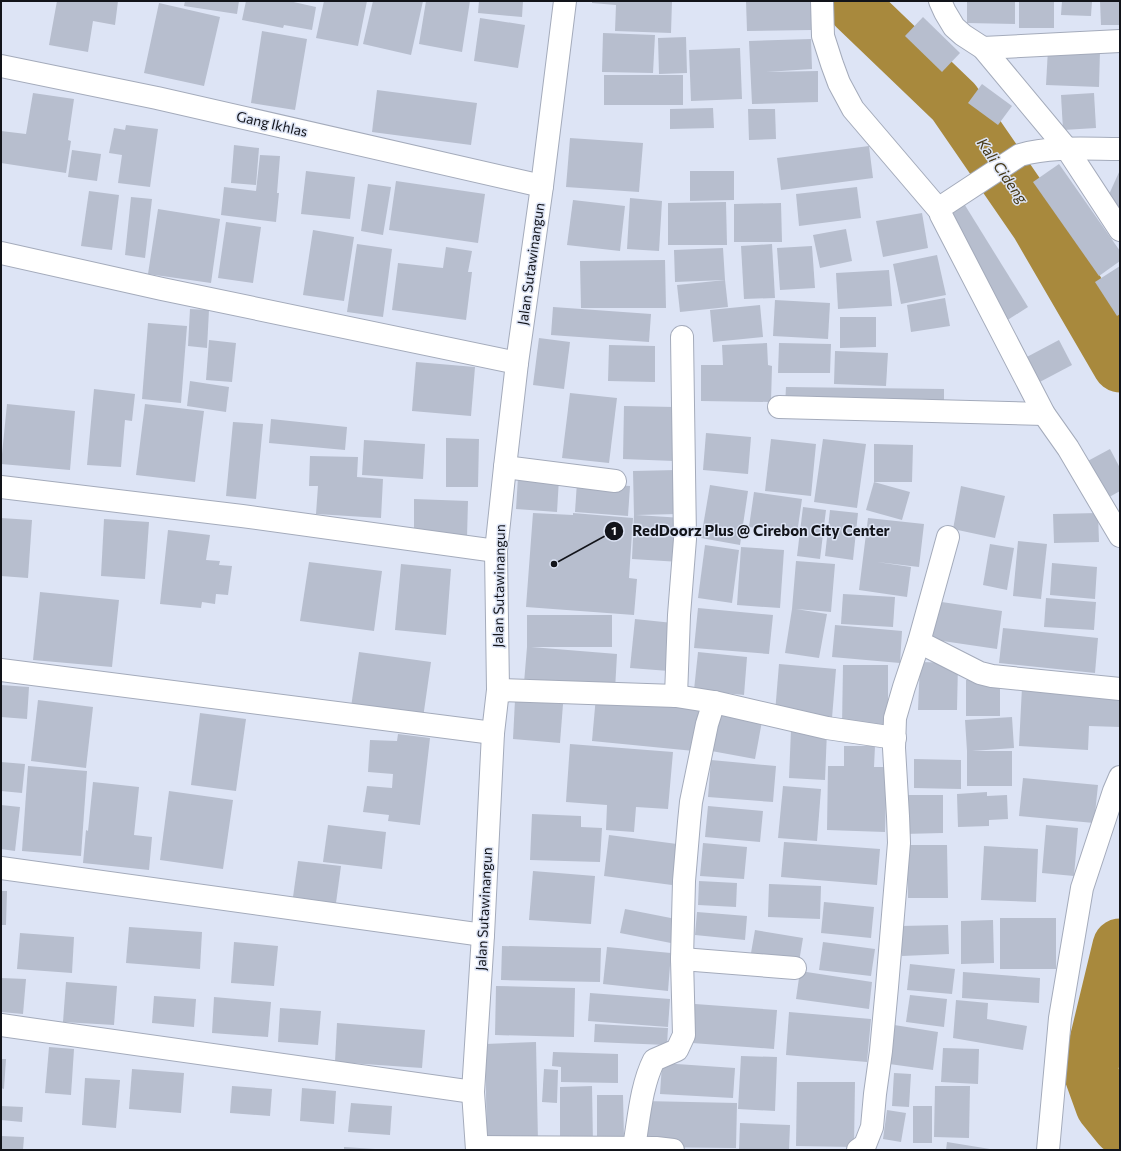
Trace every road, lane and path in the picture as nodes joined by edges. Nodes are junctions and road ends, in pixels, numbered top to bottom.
1 (565, 1) edge
2 (822, 1) edge
3 (940, 1) edge
4 (1120, 41) edge
5 (983, 48) junction
6 (1, 66) edge
7 (1066, 149) junction
8 (1120, 149) edge
9 (542, 186) junction
10 (940, 211) junction
11 (1120, 230) edge
12 (1, 253) edge
13 (682, 337) dead end
14 (517, 363) junction
15 (779, 407) dead end
16 (1044, 414) junction
17 (505, 467) junction
18 (614, 481) dead end
19 (1, 487) edge
20 (1120, 536) edge
21 (948, 537) dead end
22 (496, 551) junction
23 (919, 642) junction
24 (1, 670) edge
25 (1120, 689) edge
26 (498, 690) junction
27 (676, 696) junction
28 (714, 702) junction
29 (493, 733) junction
30 (895, 738) junction
31 (1120, 777) edge
32 (1, 868) edge
33 (483, 935) junction
34 (682, 959) junction
35 (795, 968) dead end
36 (1, 1025) edge
37 (473, 1092) junction
38 (634, 1147) junction
39 (477, 1148) edge
40 (673, 1150) edge
41 (858, 1150) edge
42 (1048, 1150) edge

1 - 9 street, Jalan Sutawinangun
2 - 10 street
3 - 5 street
4 - 5 street
5 - 7 street
6 - 9 street, Gang Ikhlas
7 - 8 street
7 - 10 street
7 - 11 street
9 - 14 street, Jalan Sutawinangun
10 - 16 street
12 - 14 street
13 - 27 street
14 - 17 street, Jalan Sutawinangun
15 - 16 street
16 - 20 street
17 - 18 street
17 - 22 street, Jalan Sutawinangun
19 - 22 street
21 - 23 street
22 - 26 street, Jalan Sutawinangun
23 - 25 street
23 - 30 street
24 - 29 street
26 - 27 street
26 - 29 street, Jalan Sutawinangun
27 - 28 street
28 - 30 street
28 - 34 street
29 - 33 street, Jalan Sutawinangun
30 - 41 street
31 - 42 street
32 - 33 street
33 - 37 street, Jalan Sutawinangun
34 - 35 street
34 - 38 street
36 - 37 street
37 - 39 street, Jalan Sutawinangun
38 - 39 street
38 - 40 street

